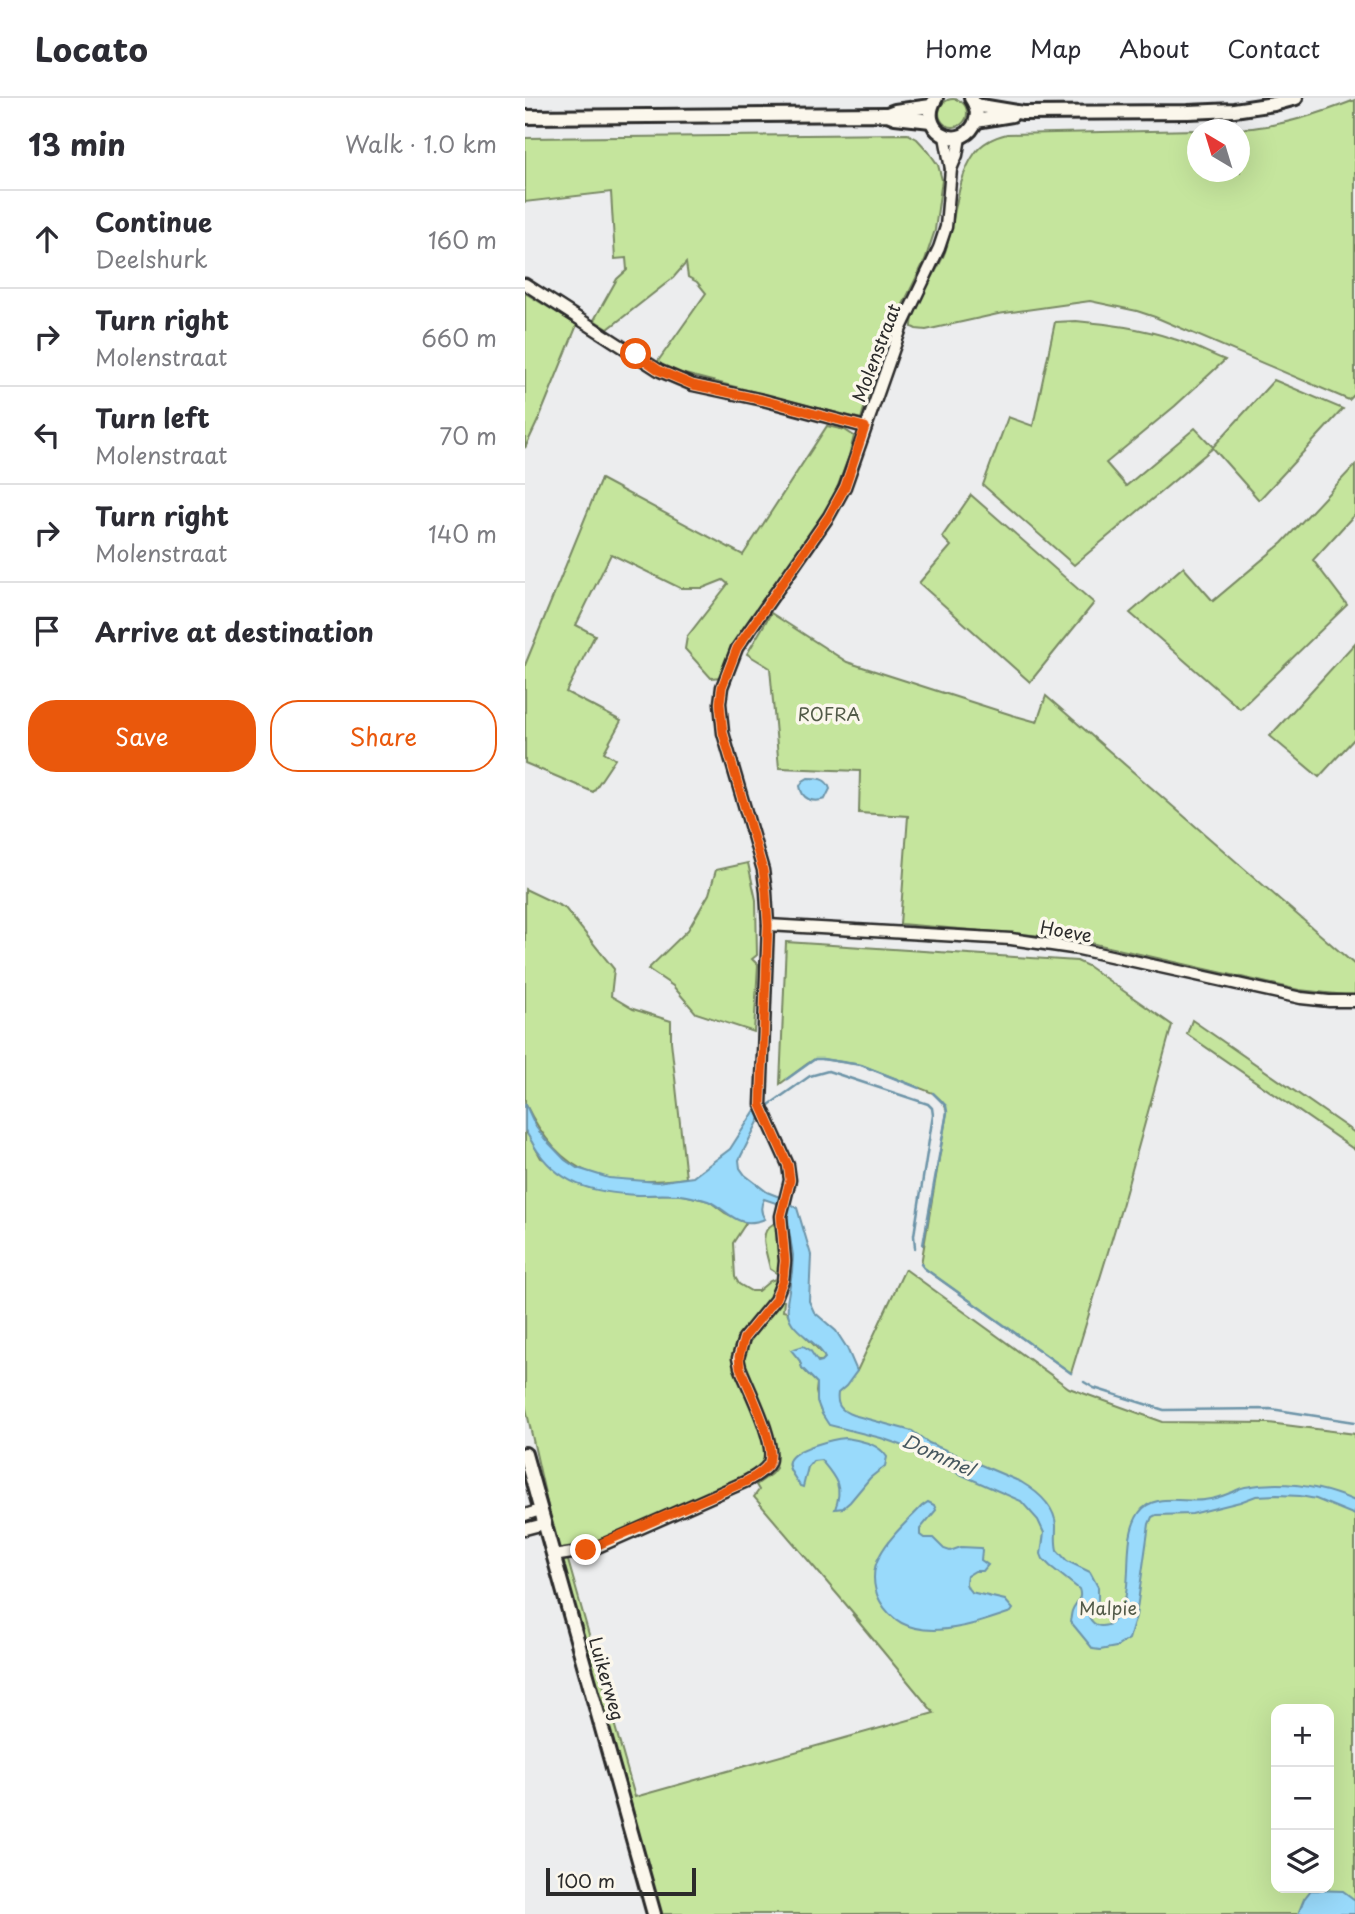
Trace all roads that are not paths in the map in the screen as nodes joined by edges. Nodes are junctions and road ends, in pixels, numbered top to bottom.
1 (1296, 98) edge
2 (973, 101) edge
3 (934, 102) edge
4 (1023, 113) junction
5 (887, 114) junction
6 (525, 117) edge
7 (931, 121) junction
8 (976, 121) junction
9 (944, 136) junction
10 (960, 137) junction
11 (951, 169) junction
12 (525, 284) edge
13 (865, 427) junction
14 (768, 925) junction
15 (1355, 1001) edge
16 (525, 1454) edge
17 (540, 1510) junction
18 (525, 1515) edge
19 (544, 1524) junction
20 (525, 1529) edge
21 (553, 1556) junction
22 (654, 1914) edge

1 - 4 main road
2 - 4 main road
2 - 8 main road
3 - 5 main road
3 - 7 main road
4 - 8 main road
5 - 6 main road
5 - 7 main road
7 - 9 main road
8 - 10 main road
9 - 10 main road
9 - 11 street, Molenstraat
10 - 11 street, Molenstraat
11 - 13 street, Molenstraat
12 - 13 street
13 - 14 street, Molenstraat
14 - 15 street, Hoeve
14 - 21 street, Molenstraat
16 - 17 main road, Luikerweg
17 - 18 street
17 - 19 main road, Luikerweg
19 - 20 street
19 - 21 main road, Luikerweg
21 - 22 main road, Luikerweg

